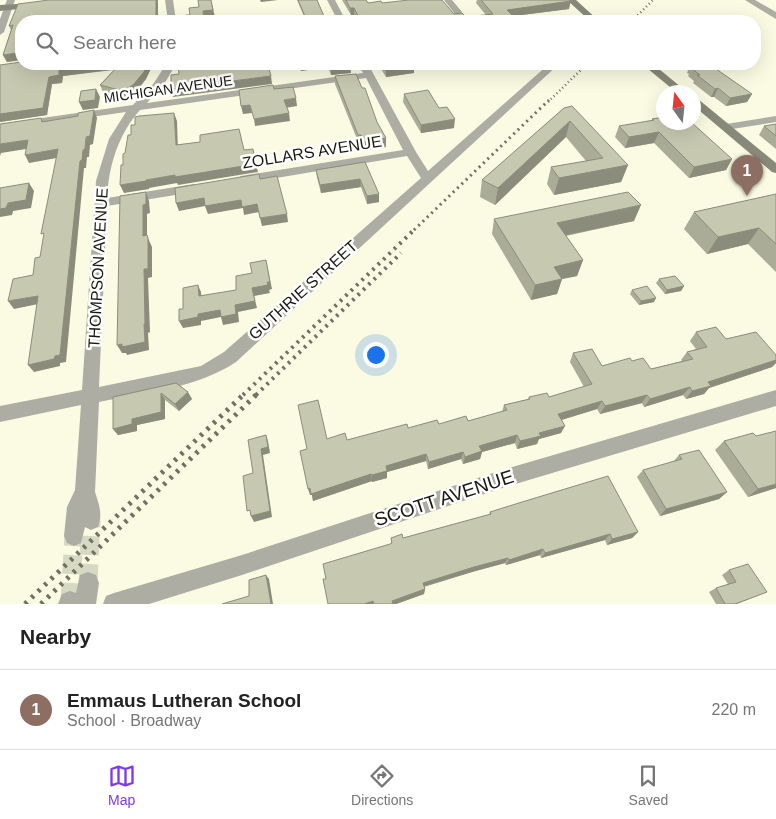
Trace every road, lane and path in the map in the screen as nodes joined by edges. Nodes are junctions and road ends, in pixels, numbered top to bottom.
1 (169, 0) edge
2 (331, 0) edge
3 (448, 0) edge
4 (571, 0) edge
5 (749, 0) edge
6 (39, 4) edge
7 (6, 5) edge
8 (458, 12) edge
9 (171, 15) edge
10 (339, 15) edge
11 (588, 15) edge
12 (776, 16) edge
13 (0, 32) edge
14 (167, 70) edge
15 (366, 70) edge
16 (547, 70) edge
17 (654, 70) edge
18 (369, 76) junction
19 (673, 85) edge
20 (138, 107) junction
21 (701, 108) edge
22 (776, 119) edge
23 (0, 127) edge
24 (726, 128) junction
25 (410, 152) junction
26 (776, 169) edge
27 (427, 178) junction
28 (229, 182) edge
29 (210, 185) edge
30 (101, 203) junction
31 (90, 396) junction
32 (776, 398) edge
33 (0, 414) edge
34 (85, 492) junction
35 (91, 520) tunnel mouth
36 (74, 536) tunnel mouth
37 (114, 604) edge

1 - 9 street
2 - 10 street
3 - 8 street
4 - 11 main road
5 - 12 street
6 - 7 main road
7 - 13 street
14 - 20 street, THOMPSON AVENUE
15 - 18 street
16 - 27 street, GUTHRIE STREET
17 - 19 main road
18 - 20 street, MICHIGAN AVENUE
18 - 25 street
20 - 23 street, MICHIGAN AVENUE
20 - 30 street, THOMPSON AVENUE
21 - 24 main road
22 - 24 street
24 - 26 main road
25 - 27 street
25 - 28 street, ZOLLARS AVENUE
27 - 31 street, GUTHRIE STREET
29 - 30 street
30 - 31 street, THOMPSON AVENUE
31 - 33 street, GUTHRIE STREET
31 - 34 street, THOMPSON AVENUE
32 - 37 street, SCOTT AVENUE
34 - 35 street, THOMPSON AVENUE
34 - 36 street, THOMPSON AVENUE

